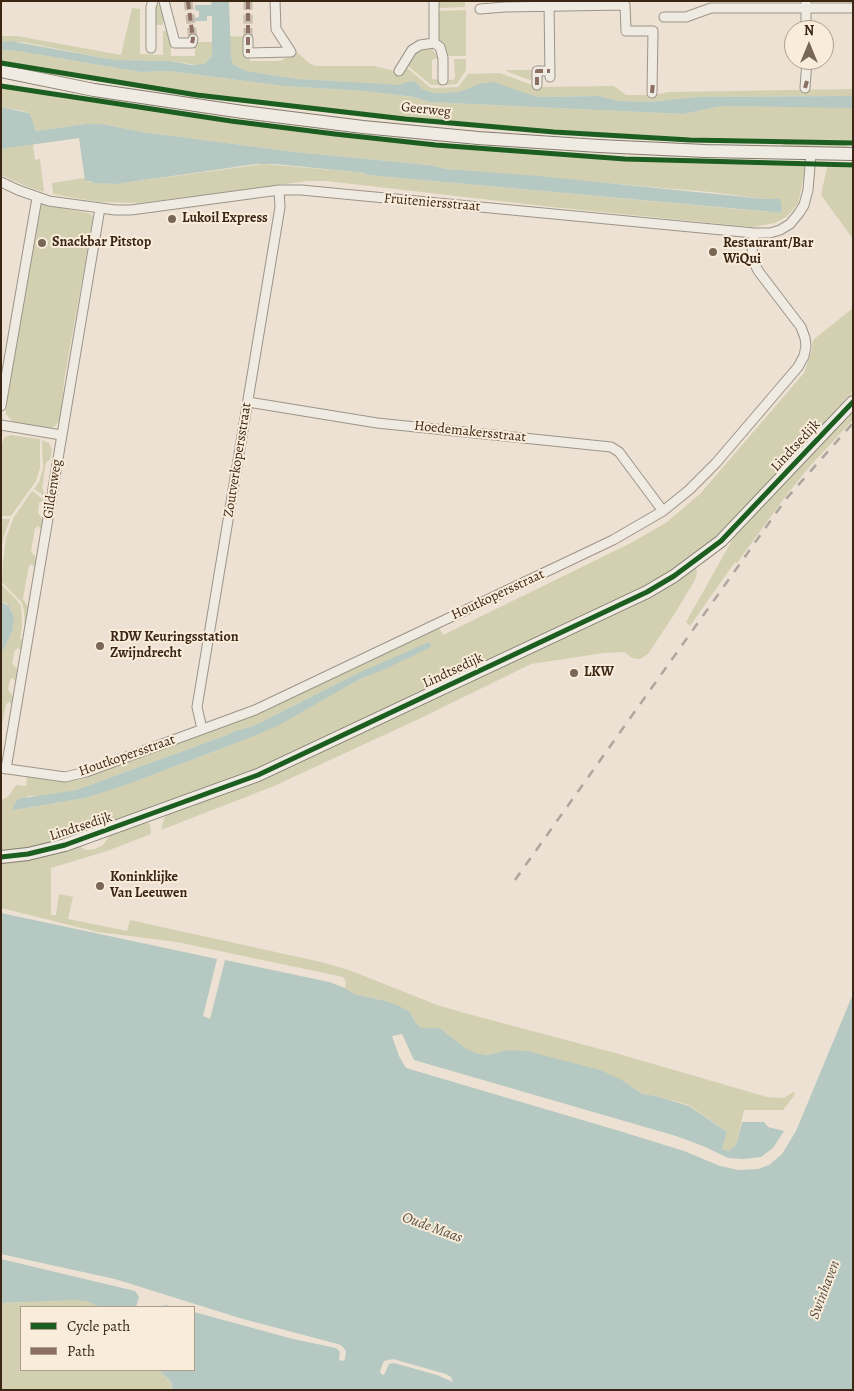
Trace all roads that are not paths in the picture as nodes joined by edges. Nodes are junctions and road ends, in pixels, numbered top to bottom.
1 (153, 1) edge
2 (164, 1) edge
3 (276, 1) edge
4 (434, 1) edge
5 (549, 4) edge
6 (806, 4) edge
7 (853, 8) edge
8 (480, 9) dead end
9 (664, 17) dead end
10 (806, 20) edge
11 (248, 39) tunnel mouth
12 (193, 41) dead end
13 (434, 42) junction
14 (151, 48) dead end
15 (807, 70) edge
16 (1, 71) edge
17 (399, 71) dead end
18 (1, 80) edge
19 (443, 80) dead end
20 (806, 84) dead end
21 (537, 85) dead end
22 (94, 90) junction
23 (652, 93) dead end
24 (811, 154) junction
25 (853, 154) edge
26 (1, 182) edge
27 (278, 190) junction
28 (37, 198) junction
29 (100, 208) junction
30 (754, 233) junction
31 (248, 402) junction
32 (853, 402) edge
33 (1, 406) edge
34 (1, 425) edge
35 (61, 435) junction
36 (662, 511) junction
37 (202, 729) junction
38 (4, 769) edge
39 (1, 857) edge

1 - 14 street
2 - 12 street
3 - 11 street
4 - 13 street
5 - 8 street
5 - 21 street
5 - 23 street
6 - 7 street
6 - 9 street
6 - 10 street
13 - 17 street
13 - 19 street
15 - 20 street
16 - 22 street, Geerweg
18 - 22 street, Geerweg
22 - 24 street, Geerweg
24 - 25 street, Geerweg
24 - 30 street, Fruiteniersstraat
26 - 28 street, Fruiteniersstraat
27 - 29 street, Fruiteniersstraat
27 - 30 street, Fruiteniersstraat
27 - 31 street, Zoutverkopersstraat
28 - 29 street, Fruiteniersstraat
28 - 33 street
29 - 35 street, Gildenweg
30 - 36 street, Houtkopersstraat
31 - 36 street, Hoedemakersstraat
31 - 37 street, Zoutverkopersstraat
32 - 39 street, Lindtsedijk
34 - 35 street
35 - 38 street, Gildenweg
36 - 37 street, Houtkopersstraat
37 - 38 street, Houtkopersstraat

